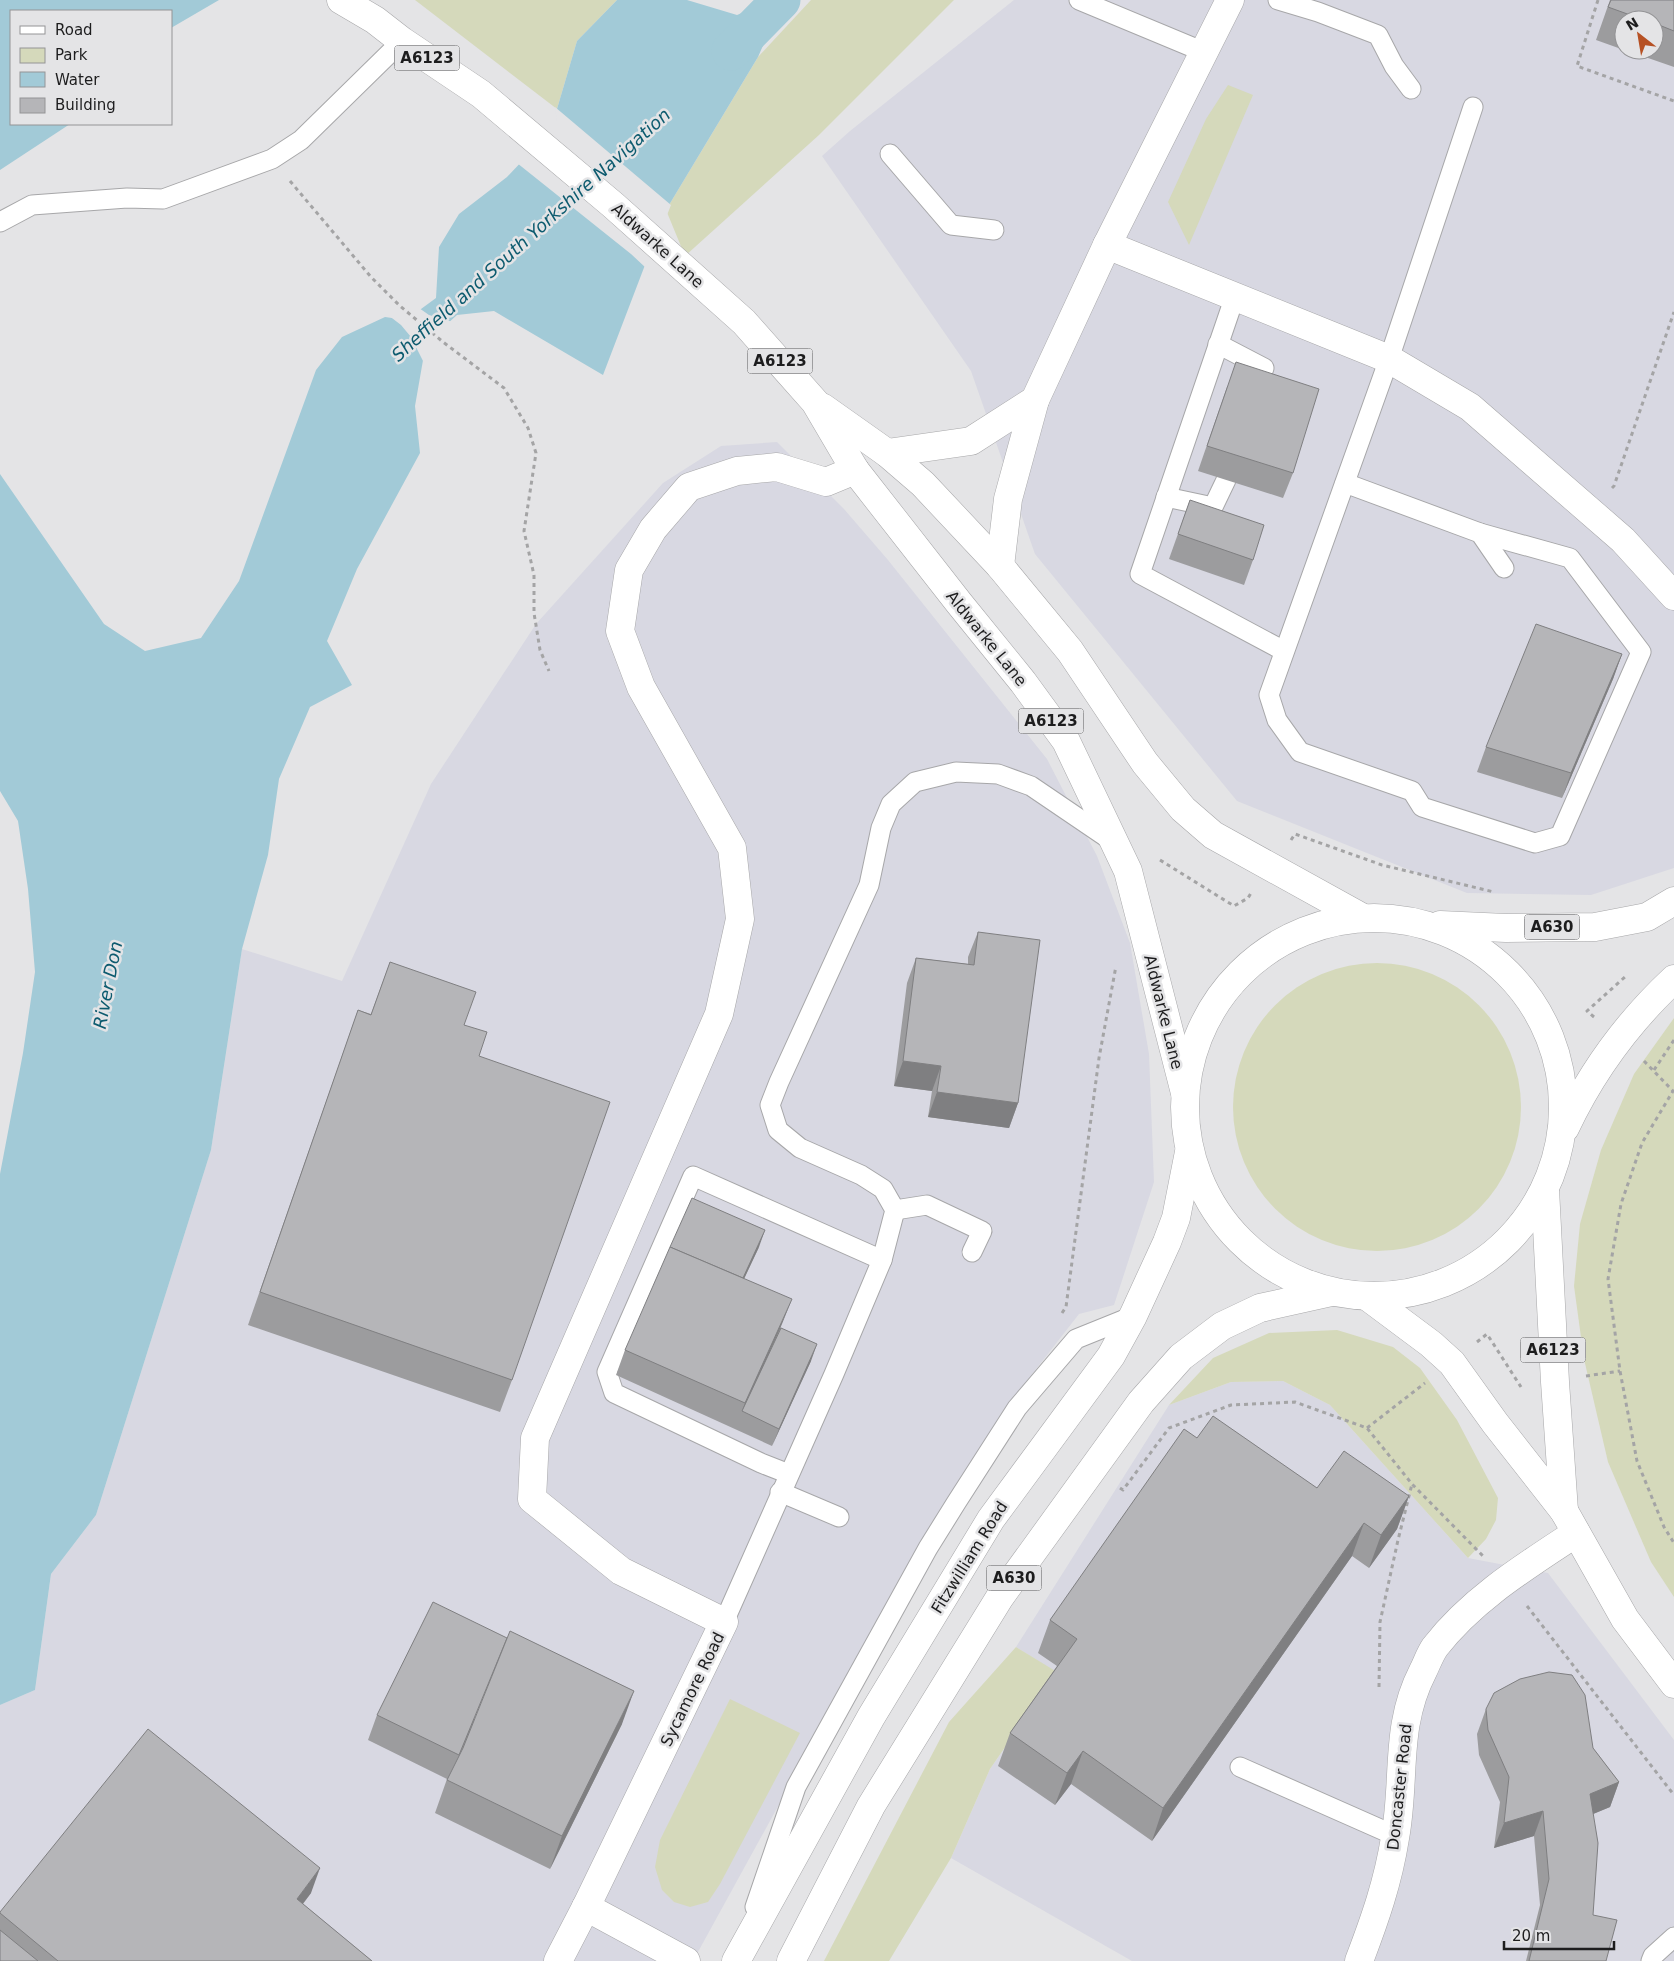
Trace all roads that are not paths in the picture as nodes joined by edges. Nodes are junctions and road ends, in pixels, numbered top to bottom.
1 (341, 0) edge
2 (1079, 0) edge
3 (1230, 0) edge
4 (1278, 0) edge
5 (402, 41) junction
6 (1204, 52) junction
7 (1411, 89) dead end
8 (1473, 107) dead end
9 (890, 154) dead end
10 (0, 222) edge
11 (994, 230) dead end
12 (1107, 245) junction
13 (1235, 296) junction
14 (1218, 344) junction
15 (1389, 359) junction
16 (1254, 396) edge
17 (1035, 400) junction
18 (815, 402) junction
19 (887, 453) junction
20 (855, 470) junction
21 (1226, 480) edge
22 (1345, 483) junction
23 (1166, 497) junction
24 (1480, 533) junction
25 (1000, 566) junction
26 (1504, 568) dead end
27 (1674, 596) edge
28 (1284, 651) junction
29 (1115, 843) junction
30 (1674, 901) edge
31 (1362, 918) junction
32 (1426, 925) junction
33 (1674, 979) edge
34 (1184, 1092) junction
35 (1562, 1132) junction
36 (1189, 1152) junction
37 (1545, 1189) junction
38 (895, 1210) junction
39 (972, 1252) dead end
40 (882, 1260) junction
41 (1331, 1292) junction
42 (1368, 1297) junction
43 (1133, 1316) junction
44 (789, 1474) junction
45 (780, 1492) junction
46 (839, 1517) dead end
47 (1570, 1522) junction
48 (724, 1622) junction
49 (1674, 1684) edge
50 (1240, 1767) dead end
51 (1396, 1836) junction
52 (586, 1907) junction
53 (1674, 1937) edge
54 (738, 1958) edge
55 (558, 1961) edge
56 (686, 1961) edge
57 (791, 1961) edge
58 (1359, 1961) edge
59 (1651, 1961) edge

1 - 5 main road, Aldwarke Lane / A6123
2 - 6 lane
3 - 6 main road
4 - 7 lane
5 - 10 lane
5 - 18 main road, Aldwarke Lane / A6123
6 - 12 main road
8 - 15 lane
9 - 11 lane
12 - 13 main road
12 - 17 main road
13 - 14 lane
13 - 15 main road
14 - 16 lane
14 - 23 lane
15 - 22 lane
15 - 27 main road
17 - 19 main road
17 - 25 main road
18 - 19 main road, Aldwarke Lane / A6123
18 - 20 main road, Aldwarke Lane / A6123
19 - 25 main road, Aldwarke Lane / A6123
20 - 29 main road, Aldwarke Lane / A6123
20 - 48 main road, Sycamore Road
21 - 23 lane
22 - 24 lane
22 - 28 lane
23 - 28 lane
24 - 26 lane
24 - 28 lane
25 - 31 main road, Aldwarke Lane / A6123
29 - 34 main road, Aldwarke Lane / A6123
29 - 38 lane
30 - 32 main road, A630
31 - 32 main road
31 - 34 main road
32 - 35 main road
33 - 35 main road
34 - 36 main road
35 - 37 main road
36 - 41 main road
36 - 43 main road, Fitzwilliam Road / A630
37 - 42 main road
37 - 47 main road, A6123
38 - 39 lane
38 - 40 lane
40 - 44 lane
40 - 44 lane
41 - 42 main road
41 - 57 main road, A630
42 - 47 main road, A6123
43 - 54 main road, Fitzwilliam Road / A630
43 - 54 lane
44 - 45 lane
45 - 46 lane
45 - 48 lane
47 - 49 main road, A6123
47 - 51 main road, Doncaster Road
48 - 52 main road, Sycamore Road
50 - 51 lane
51 - 58 main road, Doncaster Road
52 - 55 main road, Sycamore Road
52 - 56 main road
53 - 59 lane

